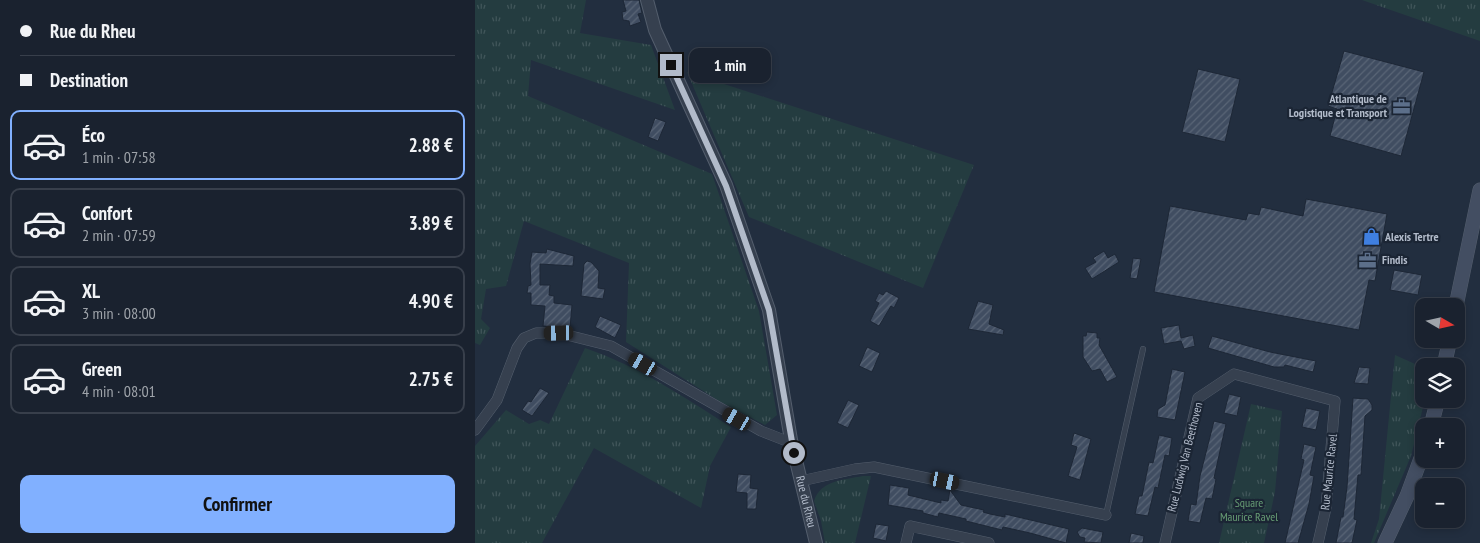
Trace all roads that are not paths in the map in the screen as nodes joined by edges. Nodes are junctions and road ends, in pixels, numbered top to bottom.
1 (647, 0) edge
2 (1480, 190) edge
3 (1458, 298) edge
4 (1143, 349) dead end
5 (1335, 401) joint
6 (475, 430) edge
7 (791, 440) junction
8 (1417, 468) edge
9 (801, 481) junction
10 (1106, 515) joint
11 (816, 543) edge
12 (906, 543) edge
13 (989, 543) edge
14 (1165, 543) edge
15 (1318, 543) edge
16 (1385, 543) edge

1 - 7 street, Rue du Rheu
2 - 3 main road
4 - 10 lane
5 - 14 street, Rue Ludwig Van Beethoven
5 - 15 street, Rue Maurice Ravel
6 - 7 street
7 - 9 street, Rue du Rheu
8 - 16 main road
9 - 10 street
9 - 11 street, Rue du Rheu
12 - 13 street

